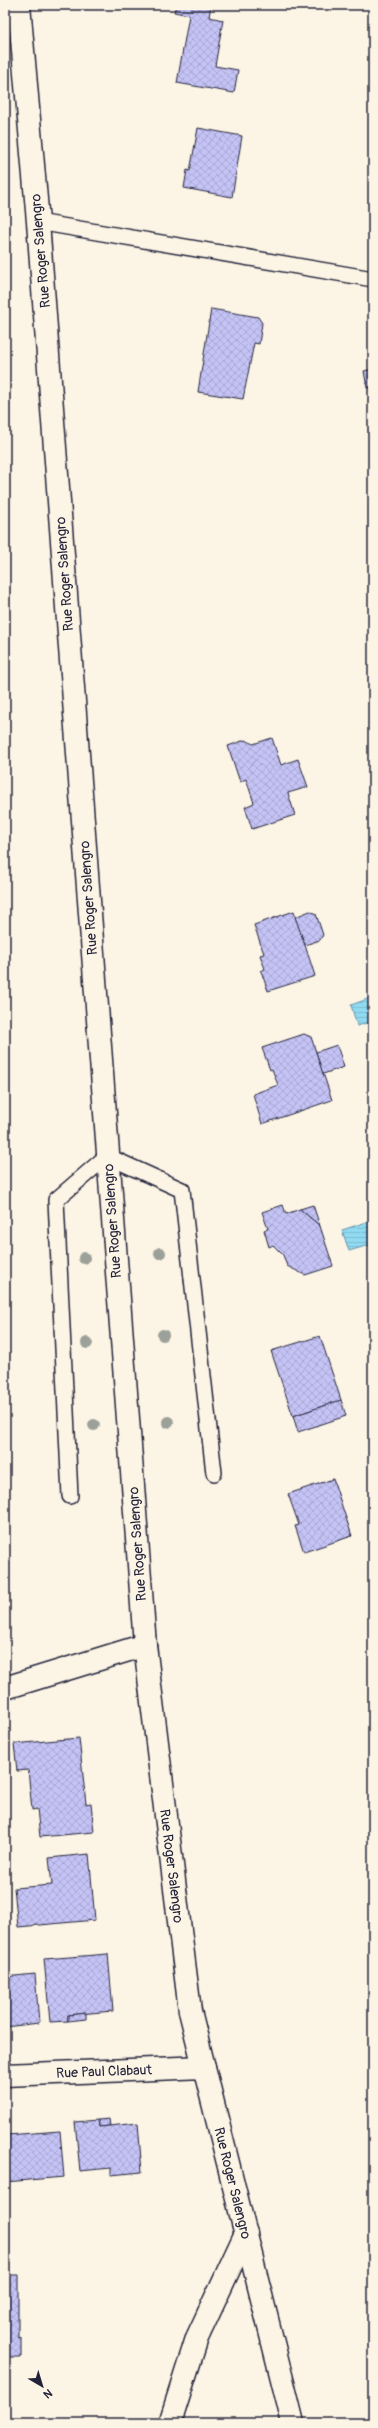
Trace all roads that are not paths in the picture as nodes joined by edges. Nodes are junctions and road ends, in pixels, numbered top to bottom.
1 (19, 5) edge
2 (38, 222) junction
3 (373, 279) edge
4 (107, 1156) junction
5 (214, 1473) dead end
6 (70, 1496) dead end
7 (145, 1645) junction
8 (5, 1688) edge
9 (204, 2067) junction
10 (5, 2075) edge
11 (246, 2233) junction
12 (170, 2423) edge
13 (293, 2423) edge

1 - 2 street, Rue Roger Salengro
2 - 3 lane
2 - 4 street, Rue Roger Salengro
4 - 5 lane
4 - 6 lane
4 - 7 street, Rue Roger Salengro
7 - 8 street
7 - 9 street, Rue Roger Salengro
9 - 10 street, Rue Paul Clabaut
9 - 11 street, Rue Roger Salengro
11 - 12 street
11 - 13 street, Rue Roger Salengro

